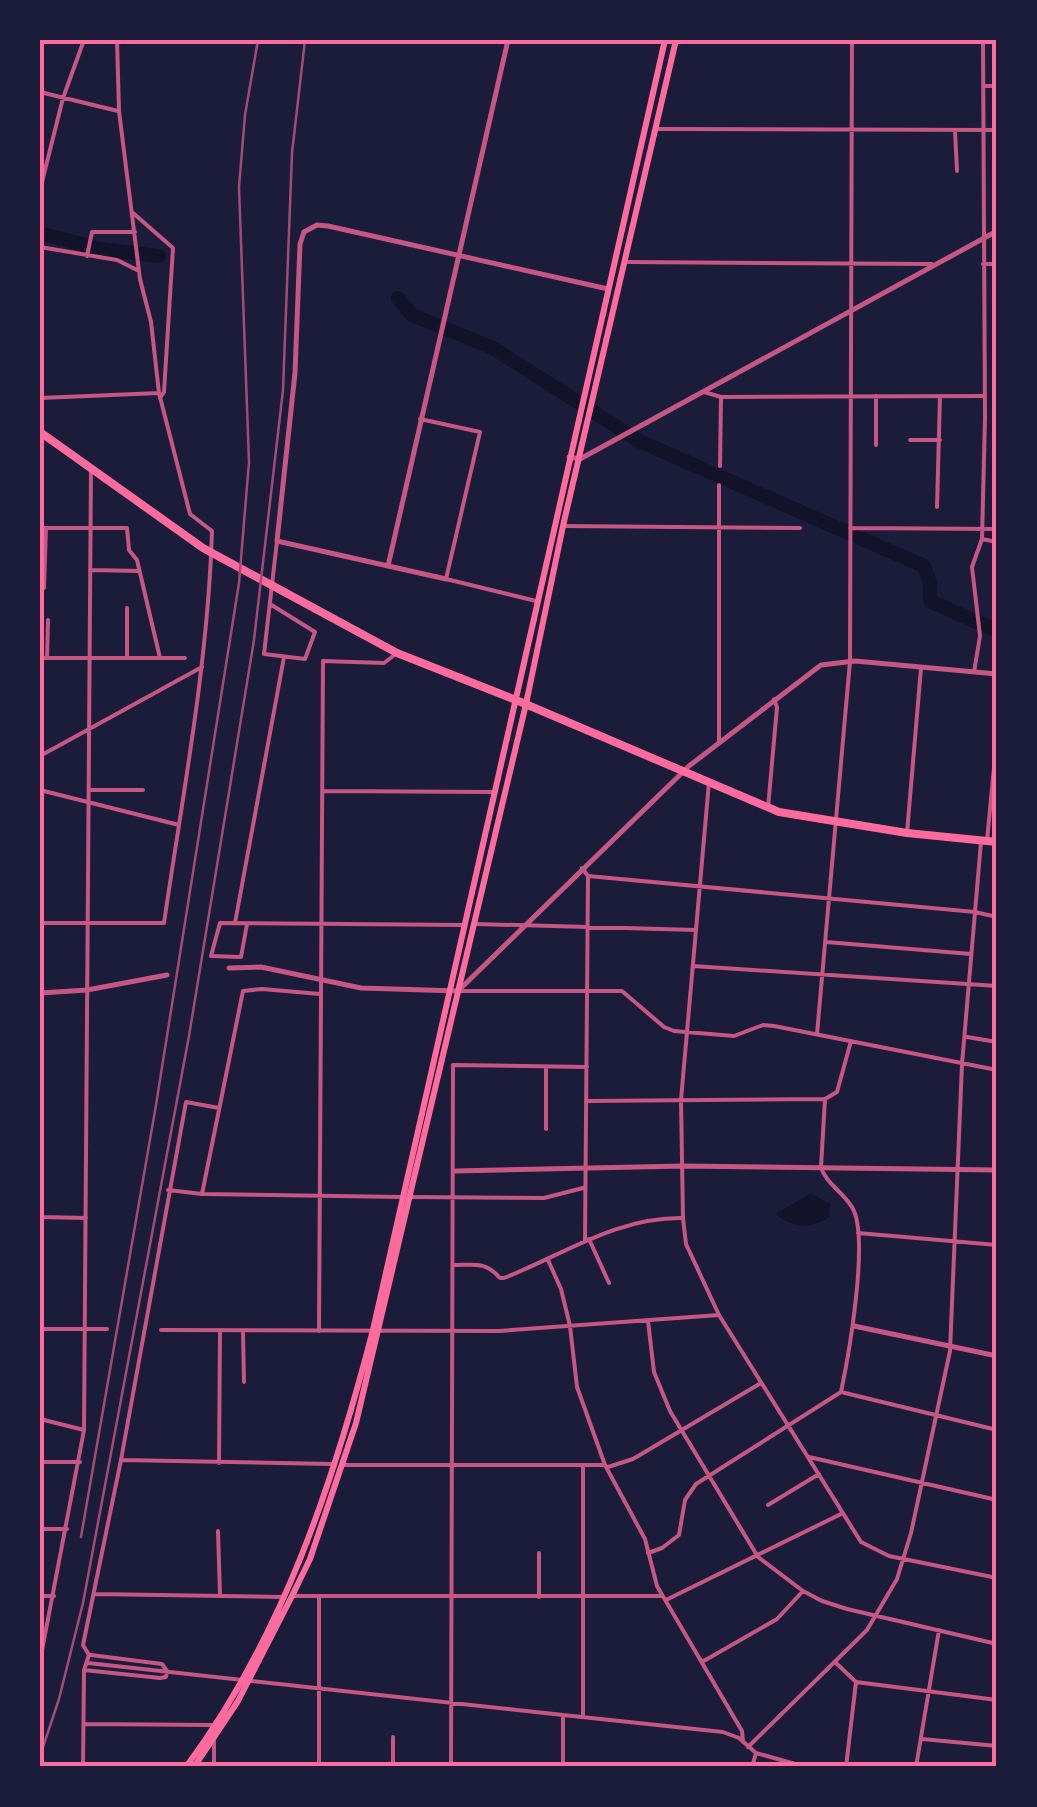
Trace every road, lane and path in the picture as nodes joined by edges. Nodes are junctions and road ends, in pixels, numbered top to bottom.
1 (84, 40) edge
2 (117, 40) edge
3 (508, 40) edge
4 (665, 40) edge
5 (676, 40) edge
6 (852, 40) edge
7 (984, 40) edge
8 (983, 86) junction
9 (997, 86) edge
10 (40, 92) edge
11 (63, 98) junction
12 (118, 111) junction
13 (657, 128) junction
14 (852, 130) junction
15 (955, 130) junction
16 (983, 130) junction
17 (997, 130) edge
18 (957, 172) dead end
19 (40, 190) edge
20 (133, 212) junction
21 (997, 231) edge
22 (135, 232) junction
23 (982, 239) junction
24 (40, 246) edge
25 (88, 252) junction
26 (457, 257) junction
27 (625, 262) junction
28 (850, 262) junction
29 (937, 264) junction
30 (983, 264) junction
31 (997, 264) edge
32 (139, 270) junction
33 (608, 289) junction
34 (851, 311) junction
35 (704, 392) junction
36 (160, 396) junction
37 (850, 396) junction
38 (876, 396) junction
39 (940, 396) junction
40 (982, 396) junction
41 (721, 397) junction
42 (40, 398) edge
43 (984, 418) junction
44 (997, 418) edge
45 (420, 419) junction
46 (40, 432) edge
47 (910, 440) dead end
48 (940, 440) junction
49 (876, 444) dead end
50 (569, 458) junction
51 (580, 460) junction
52 (720, 466) dead end
53 (91, 468) junction
54 (719, 485) dead end
55 (937, 506) dead end
56 (563, 526) junction
57 (91, 527) junction
58 (718, 527) junction
59 (43, 528) edge
60 (800, 528) dead end
61 (850, 528) junction
62 (997, 529) edge
63 (982, 530) junction
64 (982, 539) junction
65 (278, 540) junction
66 (997, 542) edge
67 (388, 566) junction
68 (90, 570) junction
69 (140, 570) junction
70 (446, 579) junction
71 (44, 588) dead end
72 (536, 601) junction
73 (270, 604) junction
74 (126, 608) dead end
75 (48, 620) dead end
76 (396, 654) junction
77 (284, 656) junction
78 (44, 658) edge
79 (89, 658) junction
80 (127, 658) junction
81 (160, 658) junction
82 (185, 658) dead end
83 (850, 661) junction
84 (202, 667) junction
85 (921, 668) junction
86 (974, 673) junction
87 (997, 674) edge
88 (774, 699) junction
89 (521, 702) junction
90 (90, 726) junction
91 (997, 736) edge
92 (720, 742) junction
93 (40, 756) edge
94 (682, 772) junction
95 (708, 782) junction
96 (40, 790) edge
97 (89, 790) junction
98 (143, 790) dead end
99 (323, 791) junction
100 (499, 792) junction
101 (89, 804) junction
102 (768, 808) junction
103 (838, 823) junction
104 (178, 825) junction
105 (907, 833) junction
106 (989, 841) edge
107 (582, 868) junction
108 (588, 876) junction
109 (699, 886) junction
110 (830, 898) junction
111 (975, 912) junction
112 (997, 917) edge
113 (40, 923) edge
114 (87, 923) junction
115 (235, 923) junction
116 (248, 924) junction
117 (321, 924) junction
118 (469, 925) junction
119 (524, 925) junction
120 (588, 925) junction
121 (696, 930) junction
122 (826, 942) junction
123 (971, 954) junction
124 (693, 966) junction
125 (228, 968) dead end
126 (824, 972) junction
127 (167, 975) dead end
128 (321, 981) junction
129 (969, 982) junction
130 (997, 986) edge
131 (88, 990) junction
132 (454, 990) junction
133 (40, 992) edge
134 (586, 992) junction
135 (320, 994) junction
136 (686, 1034) junction
137 (817, 1034) junction
138 (965, 1036) junction
139 (851, 1042) junction
140 (997, 1042) edge
141 (962, 1064) junction
142 (546, 1066) junction
143 (587, 1067) junction
144 (997, 1070) edge
145 (825, 1099) junction
146 (682, 1100) junction
147 (586, 1101) junction
148 (219, 1108) junction
149 (546, 1129) dead end
150 (683, 1166) junction
151 (821, 1167) junction
152 (956, 1167) junction
153 (455, 1170) junction
154 (584, 1170) junction
155 (997, 1170) edge
156 (584, 1187) junction
157 (168, 1190) junction
158 (202, 1194) junction
159 (321, 1197) junction
160 (406, 1197) junction
161 (453, 1198) junction
162 (40, 1206) edge
163 (86, 1218) junction
164 (683, 1218) junction
165 (858, 1234) junction
166 (587, 1240) junction
167 (953, 1242) junction
168 (997, 1245) edge
169 (548, 1260) junction
170 (452, 1265) junction
171 (609, 1283) dead end
172 (719, 1314) junction
173 (648, 1321) junction
174 (570, 1326) junction
175 (854, 1326) junction
176 (108, 1329) dead end
177 (40, 1330) edge
178 (85, 1330) junction
179 (162, 1330) dead end
180 (220, 1330) junction
181 (319, 1330) junction
182 (376, 1330) junction
183 (244, 1331) junction
184 (452, 1331) junction
185 (950, 1346) junction
186 (997, 1356) edge
187 (244, 1382) dead end
188 (762, 1383) junction
189 (841, 1392) junction
190 (936, 1415) junction
191 (40, 1418) edge
192 (788, 1426) junction
193 (84, 1430) junction
194 (682, 1430) junction
195 (997, 1430) edge
196 (808, 1457) junction
197 (121, 1460) junction
198 (40, 1462) edge
199 (80, 1462) junction
200 (219, 1462) junction
201 (340, 1464) junction
202 (451, 1464) junction
203 (583, 1466) junction
204 (606, 1466) junction
205 (819, 1474) junction
206 (709, 1475) junction
207 (922, 1483) junction
208 (997, 1500) edge
209 (768, 1505) dead end
210 (842, 1514) junction
211 (40, 1529) edge
212 (68, 1529) junction
213 (218, 1531) dead end
214 (538, 1552) dead end
215 (648, 1553) junction
216 (758, 1556) junction
217 (904, 1559) junction
218 (997, 1578) edge
219 (802, 1591) junction
220 (94, 1594) junction
221 (220, 1595) junction
222 (40, 1596) edge
223 (54, 1596) junction
224 (288, 1597) junction
225 (318, 1597) junction
226 (452, 1597) junction
227 (538, 1597) junction
228 (583, 1597) junction
229 (665, 1599) junction
230 (876, 1617) junction
231 (939, 1630) junction
232 (997, 1644) edge
233 (41, 1651) edge
234 (89, 1655) junction
235 (40, 1661) edge
236 (702, 1662) junction
237 (88, 1663) dead end
238 (836, 1663) junction
239 (84, 1670) junction
240 (167, 1671) junction
241 (246, 1680) junction
242 (856, 1682) junction
243 (319, 1686) junction
244 (928, 1690) junction
245 (997, 1700) edge
246 (452, 1702) junction
247 (563, 1715) junction
248 (583, 1717) junction
249 (84, 1724) junction
250 (214, 1724) junction
251 (393, 1737) dead end
252 (214, 1738) junction
253 (921, 1739) junction
254 (746, 1744) junction
255 (997, 1746) edge
256 (756, 1753) junction
257 (83, 1767) edge
258 (186, 1767) edge
259 (194, 1767) edge
260 (214, 1767) edge
261 (318, 1767) edge
262 (393, 1767) edge
263 (451, 1767) edge
264 (563, 1767) edge
265 (752, 1767) edge
266 (806, 1767) edge
267 (846, 1767) edge
268 (916, 1767) edge

1 - 11 street
2 - 12 street
3 - 26 street
4 - 33 main road
5 - 13 main road
6 - 14 street
7 - 8 street
8 - 9 street
8 - 16 street
10 - 11 street
11 - 12 street
11 - 19 street
12 - 20 street
13 - 14 street
13 - 27 main road
14 - 15 street
14 - 28 street
15 - 16 street
15 - 18 street
16 - 17 street
16 - 23 street
20 - 22 street
20 - 36 street
21 - 23 street
22 - 25 street
22 - 32 street
23 - 29 street
23 - 30 street
24 - 25 street
25 - 32 street
26 - 33 street
26 - 45 street
26 - 65 street
27 - 28 street
27 - 51 main road
28 - 29 street
28 - 34 street
29 - 34 street
30 - 31 street
30 - 40 street
32 - 36 street
33 - 50 main road
34 - 35 street
34 - 37 street
35 - 41 street
35 - 51 street
36 - 42 street
36 - 84 street
37 - 38 street
37 - 41 street
37 - 61 street
38 - 39 street
38 - 49 street
39 - 40 street
39 - 48 street
40 - 43 street
41 - 52 street
43 - 44 street
43 - 63 street
45 - 67 street
45 - 70 street
46 - 53 highway
47 - 48 street
48 - 55 street
50 - 51 street
50 - 72 main road
51 - 56 main road
53 - 57 street
53 - 76 highway
54 - 58 street
56 - 58 street
56 - 89 main road
57 - 59 street
57 - 68 street
57 - 69 street
58 - 60 street
58 - 92 street
59 - 71 street
61 - 63 street
61 - 83 street
62 - 63 street
63 - 64 street
64 - 66 street
64 - 86 street
65 - 67 street
65 - 73 street
67 - 70 street
68 - 69 street
68 - 79 street
69 - 81 street
70 - 72 street
72 - 89 main road
73 - 77 street
73 - 77 street
74 - 80 street
75 - 78 street
76 - 89 highway
76 - 99 street
77 - 115 street
78 - 79 street
79 - 80 street
79 - 90 street
80 - 81 street
81 - 82 street
83 - 85 street
83 - 88 street
83 - 103 street
84 - 90 street
84 - 104 street
85 - 86 street
85 - 105 street
86 - 87 street
88 - 92 street
88 - 102 street
89 - 94 highway
89 - 100 main road
90 - 93 street
90 - 97 street
91 - 106 street
92 - 94 street
94 - 95 highway
94 - 107 street
95 - 102 highway
95 - 109 street
96 - 101 street
97 - 98 street
97 - 101 street
99 - 100 street
99 - 117 street
100 - 118 main road
101 - 104 street
101 - 114 street
102 - 103 highway
103 - 105 highway
103 - 110 street
104 - 114 street
105 - 106 highway
106 - 111 street
107 - 108 street
107 - 119 street
108 - 109 street
108 - 120 street
109 - 110 street
109 - 121 street
110 - 111 street
110 - 122 street
111 - 112 street
111 - 123 street
113 - 114 street
114 - 131 street
115 - 116 street
115 - 116 street
116 - 117 street
117 - 118 street
117 - 128 street
118 - 119 street
118 - 132 main road
119 - 120 street
119 - 132 street
120 - 121 street
120 - 134 street
121 - 124 street
122 - 123 street
122 - 126 street
123 - 129 street
124 - 126 street
124 - 136 street
125 - 128 street
126 - 129 street
126 - 137 street
127 - 131 street
128 - 132 street
128 - 135 street
129 - 130 street
129 - 138 street
131 - 133 street
131 - 163 street
132 - 134 street
132 - 160 main road
134 - 136 street
134 - 143 street
135 - 148 street
135 - 159 street
136 - 137 street
136 - 146 street
137 - 139 street
138 - 140 street
138 - 141 street
139 - 141 street
139 - 145 street
141 - 144 street
141 - 152 street
142 - 143 street
142 - 149 street
142 - 153 street
143 - 147 street
145 - 146 street
145 - 151 street
146 - 147 street
146 - 150 street
147 - 154 street
148 - 157 street
148 - 158 street
150 - 151 street
150 - 154 street
150 - 164 street
151 - 152 street
151 - 165 street
152 - 155 street
152 - 167 street
153 - 154 street
153 - 161 street
154 - 156 street
156 - 161 street
156 - 166 street
157 - 158 street
157 - 197 street
158 - 159 street
159 - 160 street
159 - 181 street
160 - 161 street
160 - 182 main road
161 - 170 street
162 - 163 street
163 - 178 street
164 - 166 street
164 - 172 street
165 - 167 street
165 - 175 street
166 - 169 street
166 - 171 street
167 - 168 street
167 - 185 street
169 - 170 street
169 - 174 street
170 - 184 street
172 - 173 street
172 - 188 street
173 - 174 street
173 - 194 street
174 - 184 street
174 - 204 street
175 - 185 street
175 - 189 street
176 - 178 street
177 - 178 street
178 - 193 street
179 - 180 street
180 - 183 street
180 - 200 street
181 - 182 street
181 - 183 street
182 - 184 street
182 - 201 main road
183 - 187 street
184 - 202 street
185 - 186 street
185 - 190 street
188 - 192 street
188 - 194 street
189 - 190 street
189 - 192 street
190 - 195 street
190 - 207 street
191 - 193 street
192 - 196 street
192 - 206 street
193 - 199 street
194 - 204 street
194 - 206 street
196 - 205 street
196 - 207 street
197 - 200 street
197 - 220 street
198 - 199 street
199 - 212 street
200 - 201 street
201 - 202 street
201 - 224 main road
202 - 203 street
202 - 226 street
203 - 204 street
203 - 228 street
204 - 215 street
205 - 209 street
205 - 210 street
206 - 215 street
206 - 216 street
207 - 208 street
207 - 217 street
210 - 216 street
210 - 217 street
211 - 212 street
212 - 223 street
213 - 221 street
214 - 227 street
215 - 229 street
216 - 219 street
216 - 229 street
217 - 218 street
217 - 230 street
219 - 230 street
219 - 236 street
220 - 221 street
220 - 234 street
221 - 224 street
222 - 223 street
223 - 233 street
224 - 225 street
224 - 241 main road
225 - 226 street
225 - 243 street
226 - 227 street
226 - 246 street
227 - 228 street
228 - 229 street
228 - 248 street
229 - 236 street
230 - 231 street
230 - 238 street
231 - 232 street
231 - 244 street
233 - 235 street
234 - 239 street
234 - 240 street
236 - 254 street
237 - 240 street
238 - 242 street
238 - 254 street
239 - 240 street
239 - 249 street
240 - 241 street
241 - 243 street
241 - 250 main road
241 - 252 main road
242 - 244 street
242 - 267 street
243 - 246 street
243 - 261 street
244 - 245 street
244 - 253 street
246 - 247 street
246 - 263 street
247 - 248 street
247 - 264 street
248 - 254 street
249 - 250 street
249 - 257 street
250 - 258 main road
251 - 262 street
252 - 259 main road
252 - 260 street
253 - 255 street
253 - 268 street
254 - 256 street
256 - 265 street
256 - 266 street

